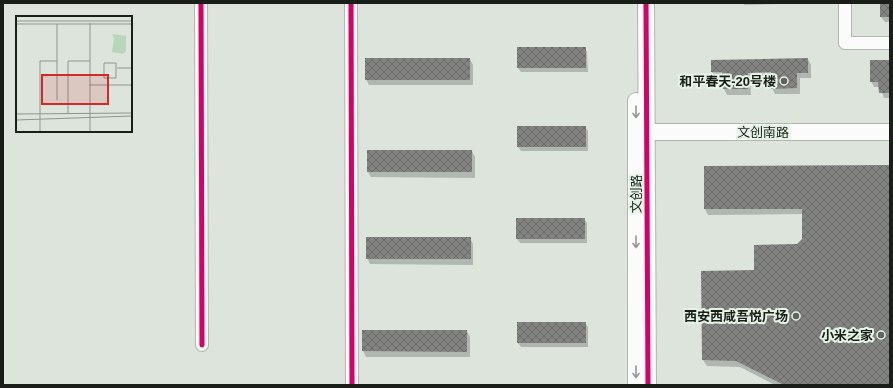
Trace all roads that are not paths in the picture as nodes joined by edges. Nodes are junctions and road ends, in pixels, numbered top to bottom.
1 (201, 3) edge
2 (351, 3) edge
3 (636, 3) edge
4 (646, 3) edge
5 (846, 3) edge
6 (890, 43) edge
7 (641, 132) junction
8 (890, 132) edge
9 (202, 345) dead end
10 (352, 385) edge
11 (636, 385) edge
12 (648, 385) edge

1 - 9 street
2 - 10 street
3 -> 7 street, 文创路
4 - 7 street, 文创路
5 - 6 street
7 - 8 street, 文创南路
7 -> 11 street, 文创路
7 - 12 street, 文创路

